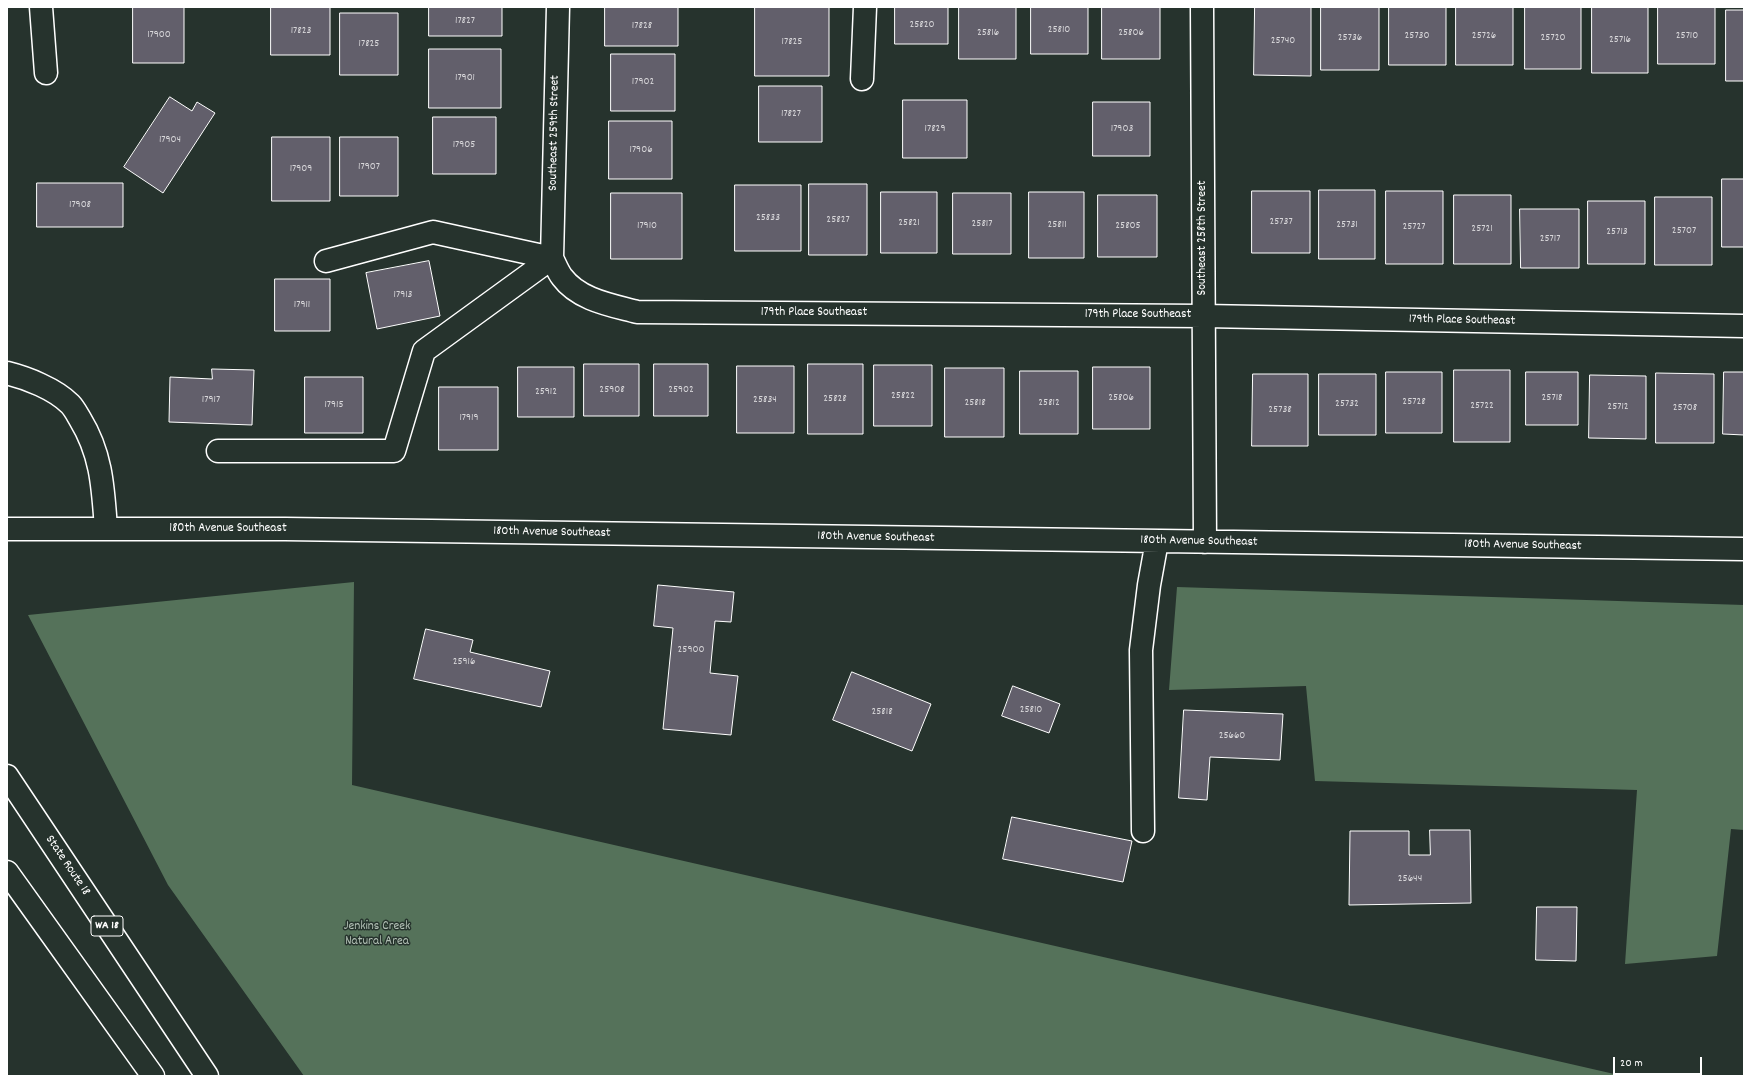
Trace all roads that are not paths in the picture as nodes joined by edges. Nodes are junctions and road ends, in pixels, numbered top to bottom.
1 (41, 7) edge
2 (558, 7) edge
3 (865, 7) edge
4 (1202, 7) edge
5 (46, 73) dead end
6 (862, 79) dead end
7 (552, 258) junction
8 (326, 261) dead end
9 (1204, 316) junction
10 (1744, 326) edge
11 (7, 373) edge
12 (218, 450) dead end
13 (7, 528) edge
14 (106, 528) junction
15 (1156, 541) junction
16 (1205, 542) junction
17 (1744, 549) edge
18 (7, 776) edge
19 (1143, 831) dead end
20 (7, 872) edge
21 (153, 1076) edge
22 (207, 1076) edge

1 - 5 main road
2 - 7 main road, Southeast 259th Street
3 - 6 main road
4 - 9 main road, Southeast 258th Street
7 - 8 main road
7 - 9 main road, 179th Place Southeast
7 - 12 main road
9 - 10 main road, 179th Place Southeast
9 - 16 main road, Southeast 258th Street
11 - 14 main road
13 - 14 main road, 180th Avenue Southeast
14 - 15 main road, 180th Avenue Southeast
15 - 16 main road, 180th Avenue Southeast
15 - 19 main road
16 - 17 main road, 180th Avenue Southeast
18 - 22 main road, State Route 18 / WA 18
20 - 21 main road

